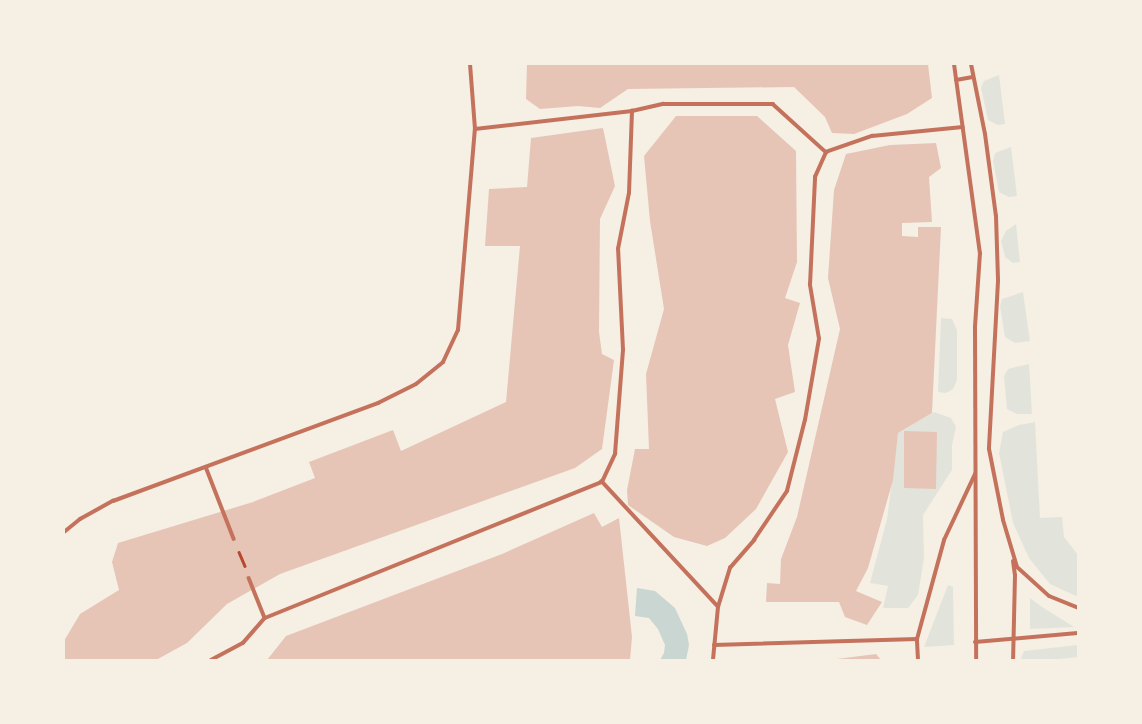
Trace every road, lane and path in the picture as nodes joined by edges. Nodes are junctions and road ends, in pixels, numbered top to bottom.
1 (470, 64) edge
2 (954, 64) edge
3 (971, 64) edge
4 (973, 77) junction
5 (956, 80) junction
6 (632, 111) junction
7 (963, 127) junction
8 (476, 129) junction
9 (826, 152) junction
10 (206, 467) junction
11 (976, 472) junction
12 (602, 482) junction
13 (64, 532) edge
14 (234, 538) joint
15 (1012, 555) junction
16 (249, 578) joint
17 (718, 607) junction
18 (1078, 608) edge
19 (265, 618) junction
20 (1078, 633) edge
21 (917, 639) junction
22 (1014, 640) junction
23 (975, 642) junction
24 (714, 645) junction
25 (211, 660) edge
26 (713, 660) edge
27 (918, 660) edge
28 (976, 660) edge
29 (1013, 660) edge

1 - 8 street
2 - 5 street
3 - 4 street
4 - 5 street
4 - 15 street
5 - 7 street
6 - 8 street
6 - 9 street
6 - 12 street
7 - 9 street
7 - 11 street
8 - 10 street
9 - 17 street
10 - 13 street
10 - 14 street
11 - 21 street
11 - 23 street
12 - 17 street
12 - 19 street
14 - 16 path
15 - 18 street
15 - 22 street
16 - 19 street
17 - 24 street
19 - 25 street
20 - 22 street
21 - 24 street
21 - 27 street
22 - 23 street
22 - 29 street
23 - 28 street
24 - 26 street

